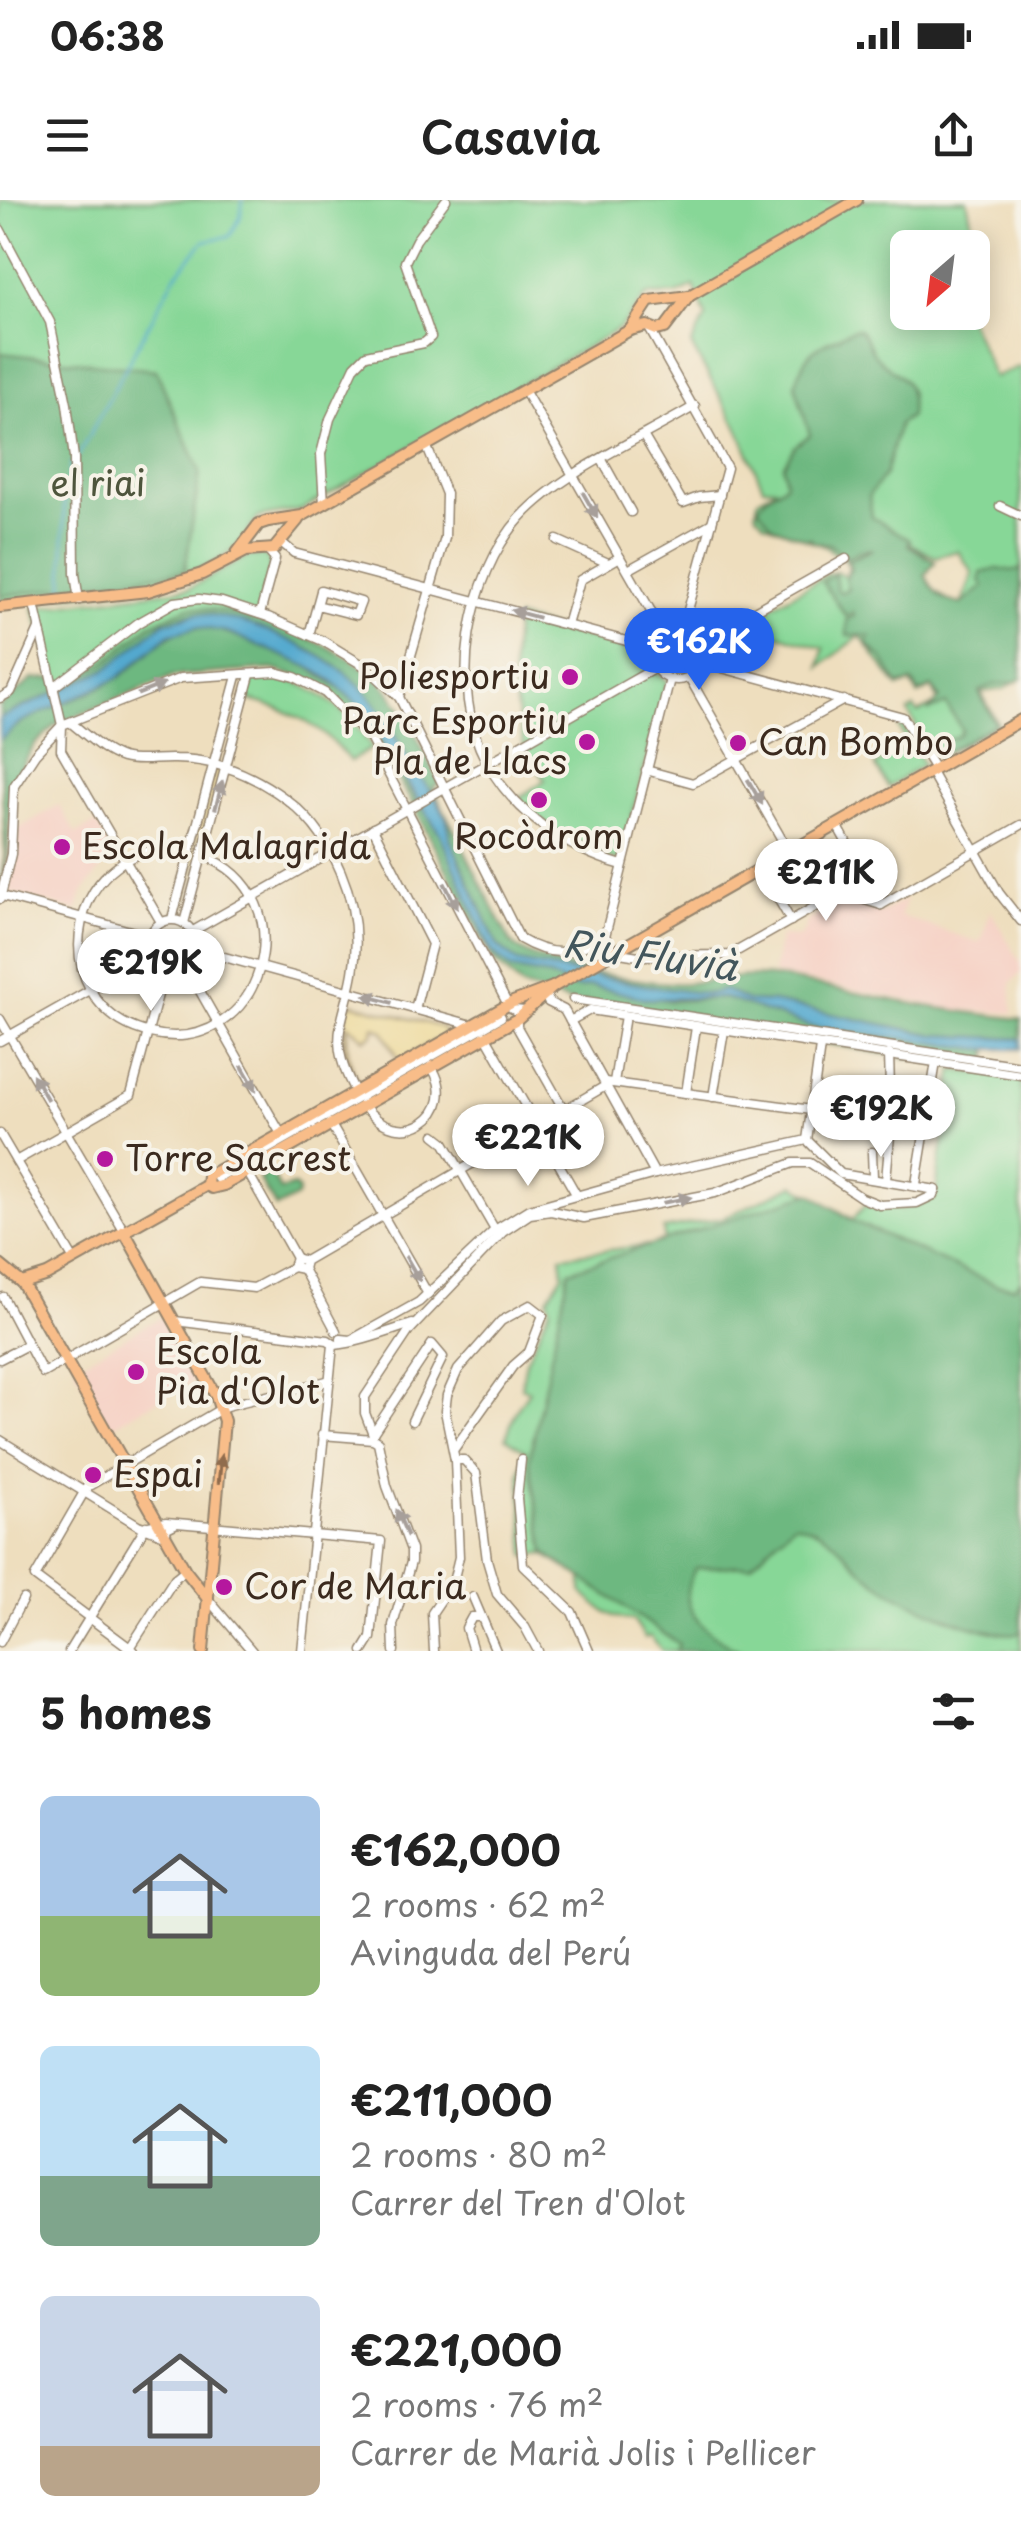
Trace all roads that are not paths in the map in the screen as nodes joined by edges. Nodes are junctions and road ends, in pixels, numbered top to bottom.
1 (446, 200) edge
2 (857, 200) edge
3 (0, 229) edge
4 (689, 296) junction
5 (665, 301) junction
6 (641, 315) junction
7 (670, 320) junction
8 (648, 327) junction
9 (630, 330) junction
10 (665, 355) junction
11 (524, 390) junction
12 (695, 406) junction
13 (644, 437) junction
14 (427, 447) junction
15 (602, 460) junction
16 (574, 476) junction
17 (720, 495) junction
18 (324, 504) junction
19 (1000, 506) dead end
20 (631, 512) dead end
21 (302, 516) junction
22 (1021, 516) edge
23 (268, 521) junction
24 (712, 523) junction
25 (255, 530) junction
26 (557, 540) dead end
27 (282, 541) junction
28 (265, 549) junction
29 (620, 556) junction
30 (233, 557) junction
31 (846, 560) dead end
32 (609, 563) junction
33 (628, 570) junction
34 (430, 590) junction
35 (79, 600) junction
36 (476, 601) junction
37 (34, 604) junction
38 (317, 605) junction
39 (0, 607) edge
40 (260, 614) junction
41 (567, 625) junction
42 (39, 629) junction
43 (682, 632) junction
44 (664, 634) junction
45 (309, 635) junction
46 (698, 643) junction
47 (653, 648) junction
48 (700, 662) junction
49 (655, 668) junction
50 (250, 675) junction
51 (236, 676) junction
52 (690, 677) junction
53 (670, 679) junction
54 (55, 686) junction
55 (399, 697) junction
56 (0, 698) edge
57 (844, 700) junction
58 (67, 724) junction
59 (1020, 724) edge
60 (736, 759) junction
61 (214, 763) junction
62 (487, 764) junction
63 (226, 767) junction
64 (646, 770) junction
65 (933, 771) junction
66 (442, 789) junction
67 (408, 808) junction
68 (837, 825) junction
69 (1021, 825) edge
70 (373, 828) junction
71 (190, 851) junction
72 (976, 851) junction
73 (332, 852) junction
74 (789, 852) junction
75 (202, 855) junction
76 (126, 861) junction
77 (622, 865) junction
78 (761, 869) junction
79 (866, 878) junction
80 (842, 892) junction
81 (1, 897) edge
82 (253, 897) junction
83 (881, 905) junction
84 (1017, 907) edge
85 (81, 918) junction
86 (172, 919) junction
87 (1021, 920) edge
88 (791, 921) junction
89 (161, 922) junction
90 (184, 923) junction
91 (192, 931) junction
92 (149, 936) junction
93 (604, 936) junction
94 (638, 938) junction
95 (584, 948) junction
96 (195, 949) junction
97 (614, 952) junction
98 (152, 955) junction
99 (644, 955) junction
100 (184, 963) junction
101 (594, 964) junction
102 (166, 965) junction
103 (261, 967) junction
104 (91, 989) junction
105 (347, 991) junction
106 (550, 995) junction
107 (572, 999) dead end
108 (415, 1009) junction
109 (502, 1009) junction
110 (520, 1016) junction
111 (625, 1016) junction
112 (0, 1019) edge
113 (570, 1021) junction
114 (218, 1023) junction
115 (472, 1025) junction
116 (696, 1027) junction
117 (724, 1031) junction
118 (148, 1033) junction
119 (10, 1035) junction
120 (485, 1035) junction
121 (0, 1041) edge
122 (820, 1047) junction
123 (889, 1054) junction
124 (936, 1062) junction
125 (431, 1066) junction
126 (1021, 1066) edge
127 (1021, 1075) edge
128 (609, 1083) junction
129 (355, 1091) junction
130 (686, 1093) junction
131 (713, 1097) junction
132 (363, 1104) junction
133 (564, 1110) junction
134 (810, 1110) junction
135 (330, 1124) junction
136 (891, 1124) junction
137 (537, 1125) junction
138 (430, 1128) junction
139 (924, 1130) junction
140 (66, 1132) junction
141 (0, 1134) edge
142 (281, 1134) junction
143 (808, 1140) junction
144 (872, 1152) dead end
145 (16, 1162) junction
146 (460, 1170) junction
147 (246, 1171) junction
148 (655, 1174) junction
149 (873, 1178) junction
150 (886, 1180) junction
151 (212, 1181) junction
152 (916, 1184) junction
153 (576, 1194) junction
154 (382, 1214) junction
155 (495, 1230) junction
156 (124, 1232) junction
157 (74, 1260) junction
158 (299, 1264) junction
159 (0, 1265) edge
160 (22, 1283) junction
161 (428, 1294) junction
162 (2, 1297) edge
163 (164, 1302) junction
164 (175, 1321) junction
165 (416, 1322) junction
166 (338, 1340) junction
167 (27, 1345) junction
168 (0, 1360) edge
169 (64, 1360) junction
170 (327, 1380) junction
171 (220, 1409) junction
172 (412, 1421) dead end
173 (322, 1435) junction
174 (373, 1436) junction
175 (2, 1445) edge
176 (454, 1449) junction
177 (456, 1460) junction
178 (521, 1460) dead end
179 (124, 1464) junction
180 (82, 1492) junction
181 (155, 1517) junction
182 (177, 1523) junction
183 (215, 1526) junction
184 (145, 1527) junction
185 (313, 1534) junction
186 (165, 1535) junction
187 (185, 1570) junction
188 (474, 1597) dead end
189 (23, 1599) dead end
190 (208, 1600) junction
191 (482, 1617) junction
192 (90, 1618) junction
193 (0, 1644) edge
194 (131, 1650) edge
195 (7, 1651) edge
196 (69, 1651) edge
197 (203, 1651) edge
198 (252, 1651) edge
199 (302, 1651) edge
200 (363, 1651) edge
201 (394, 1651) edge
202 (434, 1651) edge
203 (473, 1651) edge
204 (496, 1651) edge
205 (538, 1651) edge
206 (589, 1651) edge

1 - 18 street
2 - 4 main road
3 - 35 street
4 - 5 main road
4 - 7 main road
5 - 6 main road
5 - 7 main road
6 - 8 main road
6 - 9 main road
7 - 8 main road
7 - 10 street
8 - 9 main road
8 - 10 street
9 - 11 main road
10 - 12 street
11 - 14 main road
11 - 16 street
12 - 13 street
12 - 17 street
13 - 15 street
13 - 17 street
14 - 18 main road
14 - 34 street
15 - 16 street
15 - 20 street
16 -> 29 street
16 - 36 street
17 - 24 street
18 - 21 main road
19 - 22 street
21 - 23 main road
21 - 27 main road
23 - 25 main road
23 - 27 main road
24 - 33 street
24 - 43 street
25 - 28 main road
25 - 30 main road
26 - 32 street
27 - 28 main road
27 - 34 street
28 - 30 main road
28 - 40 street
29 - 32 street
29 - 33 street
30 - 35 main road
31 - 46 street
32 - 41 street
33 - 44 street
34 - 36 street
34 - 55 street
35 - 37 main road
41 -> 36 street
36 - 62 street
37 - 39 main road
37 - 42 street
38 - 38 street
38 - 45 street
40 - 45 street
40 - 54 street
41 - 47 street
42 - 54 street
42 - 56 street
43 - 44 street
43 - 46 street
44 - 47 street
45 - 55 street
46 - 48 street
47 - 49 street
48 - 52 street
48 - 57 street
49 - 53 street
49 - 62 street
50 - 51 street
50 - 63 street
50 - 67 street
58 -> 51 street
51 - 61 street
52 - 53 street
52 - 60 street
53 - 64 street
54 - 58 street
55 - 66 street
57 - 60 street
57 - 65 street
58 - 61 street
58 - 76 street
58 - 81 street
59 - 65 main road
60 - 64 street
60 -> 74 street
61 - 63 street
61 - 71 street
62 - 66 street
62 - 77 street
63 - 73 street
75 -> 63 street
64 - 77 street
65 - 68 main road
65 - 72 street
66 - 67 street
66 - 95 street
67 - 70 street
67 -> 109 street
68 - 74 main road
68 - 79 street
69 - 72 street
70 - 73 street
70 - 108 street
71 - 76 street
71 - 86 street
72 - 83 street
72 - 84 street
73 - 82 street
73 - 105 street
74 - 78 main road
75 - 82 street
75 - 90 street
76 - 85 street
76 - 89 street
77 - 93 street
78 - 88 street
78 - 94 main road
79 - 80 street
79 - 83 street
80 - 83 street
80 - 88 street
81 - 85 street
82 - 91 street
82 - 103 street
84 - 87 street
85 - 92 street
85 - 104 street
86 - 89 street
86 - 90 street
88 - 99 street
89 - 92 street
90 - 91 street
91 - 96 street
92 - 98 street
93 - 95 street
93 - 97 street
94 - 97 main road
94 - 99 street
95 - 101 street
96 - 100 street
96 - 103 street
97 - 99 street
97 - 101 main road
98 - 102 street
98 - 104 street
100 - 102 street
100 - 114 street
101 - 106 main road
102 - 118 street
103 - 105 street
103 - 114 street
104 - 118 street
104 - 119 street
108 -> 105 street
105 - 129 street
106 - 109 main road
106 - 110 main road
106 - 113 street
107 - 126 street
108 - 115 street
109 - 110 street
109 - 110 street
109 - 115 main road
109 - 151 street
110 - 120 main road
110 - 133 street
111 - 113 street
111 - 116 street
111 - 128 street
112 - 119 street
113 - 128 street
114 - 118 street
114 -> 142 street
115 - 129 main road
116 - 117 street
116 - 130 street
117 - 122 street
117 - 131 street
118 - 140 street
119 - 121 street
140 -> 119 street
120 - 125 main road
120 - 137 street
122 - 123 street
122 - 134 street
123 - 124 street
123 - 136 street
124 - 127 street
124 - 139 street
125 - 132 main road
125 - 138 street
128 - 130 street
128 - 133 street
128 - 148 street
129 - 142 main road
130 - 131 street
131 - 134 street
132 - 135 main road
132 - 138 street
133 - 137 street
134 - 136 street
134 - 143 street
135 - 147 main road
135 - 154 street
136 - 139 street
136 - 150 street
137 - 146 street
137 - 153 street
138 - 146 street
139 - 152 street
140 - 145 street
140 - 156 street
141 - 145 street
142 - 151 main road
143 - 148 street
143 - 149 street
144 - 149 street
145 - 157 street
146 - 154 street
146 - 155 street
147 - 151 main road
147 - 158 street
148 - 153 street
149 - 150 street
150 - 152 street
151 - 156 main road
165 -> 152 street
153 - 155 street
154 - 158 street
154 -> 161 street
155 - 161 street
156 - 157 main road
156 - 163 main road
157 - 160 main road
158 - 163 street
158 - 166 street
159 - 160 main road
160 - 162 street
160 - 169 main road
161 - 166 street
162 - 167 street
163 - 164 main road
163 - 169 street
164 - 166 street
164 - 171 main road
165 - 166 street
165 - 174 street
166 - 170 street
167 - 168 street
167 - 169 street
169 - 179 main road
170 - 171 street
170 - 173 street
171 - 179 street
183 -> 171 main road
172 - 174 street
173 - 174 street
173 - 185 street
201 -> 174 street
175 - 180 street
176 - 176 street
176 - 177 street
177 - 202 street
177 - 205 street
178 - 206 street
179 - 180 street
179 - 181 main road
180 - 184 street
180 - 192 street
181 - 182 street
181 - 184 street
181 - 186 main road
182 - 183 street
182 - 186 street
183 - 185 street
183 - 190 main road
184 - 186 street
184 - 192 street
185 - 199 street
185 - 200 street
186 - 187 main road
187 - 190 main road
187 - 194 street
188 - 191 street
189 - 193 street
190 - 197 main road
190 - 198 street
191 - 203 street
191 - 204 street
192 - 194 street
192 - 196 street
193 - 195 street

